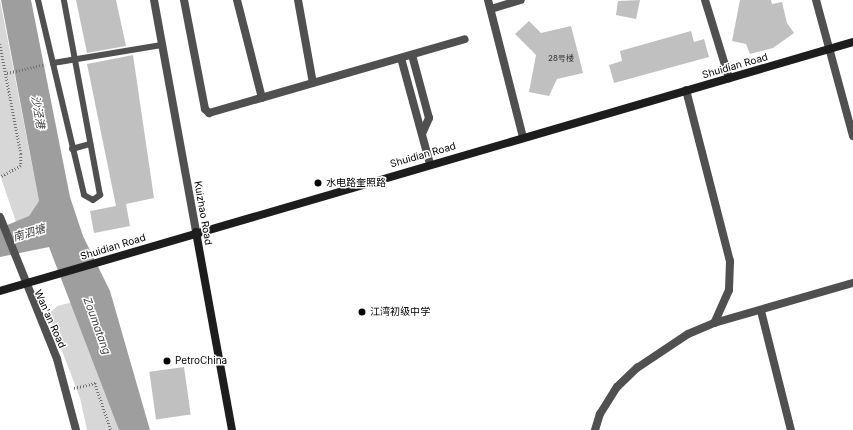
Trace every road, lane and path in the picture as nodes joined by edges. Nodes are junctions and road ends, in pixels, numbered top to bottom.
1 (38, 0) edge
2 (64, 0) edge
3 (154, 0) edge
4 (184, 0) edge
5 (237, 0) edge
6 (298, 0) edge
7 (488, 0) edge
8 (521, 0) edge
9 (705, 0) edge
10 (816, 0) edge
11 (491, 9) junction
12 (465, 39) dead end
13 (853, 42) edge
14 (0, 44) edge
15 (162, 46) junction
16 (829, 49) junction
17 (412, 55) junction
18 (401, 58) junction
19 (76, 59) junction
20 (53, 63) junction
21 (44, 64) dead end
22 (7, 73) junction
23 (729, 78) junction
24 (313, 83) junction
25 (686, 90) junction
26 (262, 98) junction
27 (422, 134) junction
28 (853, 136) edge
29 (523, 137) junction
30 (90, 144) junction
31 (72, 149) junction
32 (430, 164) junction
33 (0, 177) edge
34 (0, 217) edge
35 (196, 232) junction
36 (853, 283) edge
37 (24, 284) junction
38 (0, 291) edge
39 (761, 311) junction
40 (714, 323) junction
41 (68, 391) junction
42 (789, 429) edge
43 (76, 430) edge
44 (111, 430) edge
45 (232, 430) edge
46 (595, 430) edge

1 - 20 lane
2 - 19 lane
3 - 15 street, Kuizhao Road
4 - 26 street
5 - 26 street
6 - 24 street
7 - 11 street
8 - 11 street
9 - 23 street
10 - 16 street
11 - 29 street
12 - 17 street
13 - 16 main road, Shuidian Road
14 - 22 path
15 - 19 lane
15 - 35 street, Kuizhao Road
16 - 23 main road, Shuidian Road
16 - 28 street
17 - 18 street
17 - 27 street
18 - 24 street
18 - 27 street
19 - 20 lane
19 - 30 lane
20 - 31 lane
21 - 22 path
22 - 33 path
23 - 25 main road, Shuidian Road
24 - 26 street
25 - 29 main road, Shuidian Road
25 - 40 street
27 - 32 street
29 - 32 main road, Shuidian Road
30 - 31 lane
30 - 31 lane
32 - 35 main road, Shuidian Road
34 - 37 street, Wan'an Road
35 - 37 main road, Shuidian Road
35 - 45 main road, Kuizhao Road
36 - 39 street
37 - 38 main road, Shuidian Road
37 - 41 street, Wan'an Road
39 - 40 street
39 - 42 street
40 - 46 street
41 - 43 street, Wan'an Road
41 - 44 path

